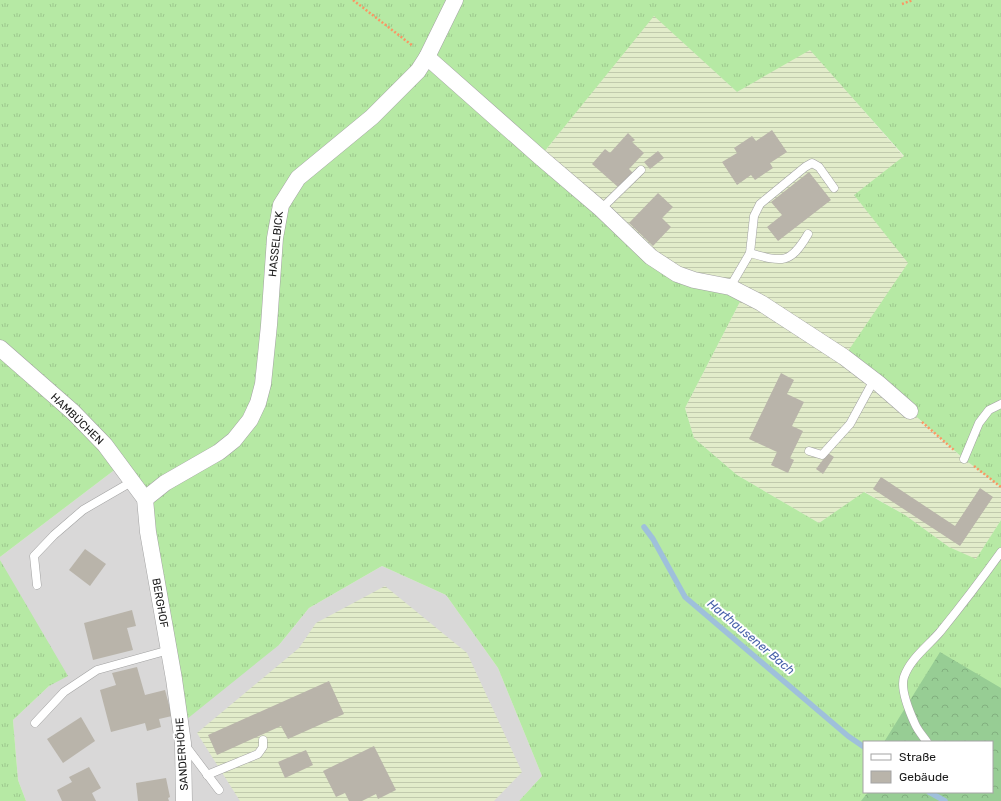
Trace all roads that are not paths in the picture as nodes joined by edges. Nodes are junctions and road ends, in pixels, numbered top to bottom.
1 (455, 0) edge
2 (427, 56) junction
3 (641, 170) dead end
4 (834, 188) dead end
5 (601, 209) junction
6 (808, 234) dead end
7 (750, 253) junction
8 (730, 287) junction
9 (0, 348) edge
10 (874, 380) junction
11 (1001, 404) edge
12 (910, 411) dead end
13 (809, 451) dead end
14 (964, 459) dead end
15 (133, 481) junction
16 (145, 499) junction
17 (1001, 552) edge
18 (37, 585) dead end
19 (169, 650) junction
20 (178, 707) joint
21 (35, 723) dead end
22 (264, 740) dead end
23 (926, 741) edge
24 (183, 743) junction
25 (207, 775) junction
26 (219, 790) dead end
27 (184, 801) edge

1 - 2 street, HASSELBICK
2 - 5 street
2 - 16 street, HASSELBICK
3 - 5 lane
4 - 7 lane
5 - 8 street
6 - 7 lane
7 - 8 lane
8 - 10 street
9 - 15 street, HAMBÜCHEN
10 - 12 street
10 - 13 lane
11 - 14 lane
15 - 16 street, HAMBÜCHEN
15 - 18 lane
16 - 19 street, BERGHOF
17 - 23 lane
19 - 20 street, BERGHOF
19 - 21 lane
20 - 24 street, SANDERHÖHE
22 - 25 lane
24 - 25 lane
24 - 27 street, SANDERHÖHE
25 - 26 lane

